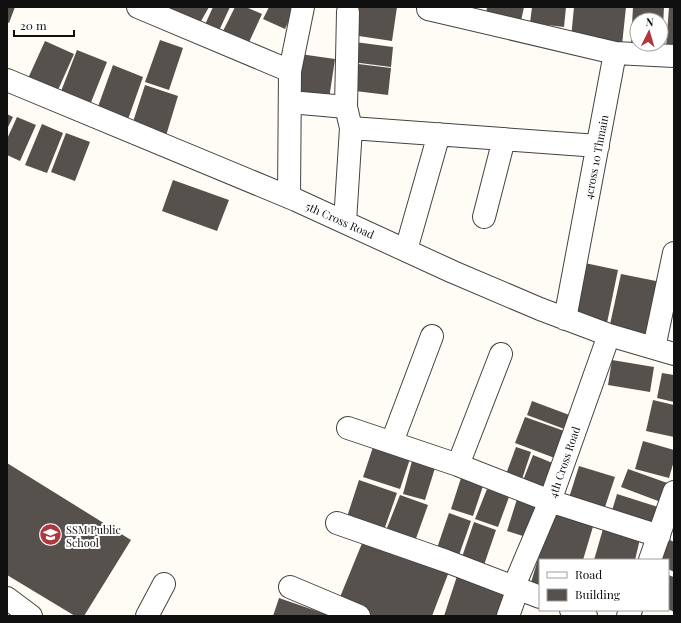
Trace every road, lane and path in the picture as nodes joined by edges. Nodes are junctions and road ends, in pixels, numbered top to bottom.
1 (138, 7) edge
2 (303, 7) edge
3 (428, 7) edge
4 (348, 12) dead end
5 (615, 53) junction
6 (674, 56) edge
7 (290, 71) junction
8 (7, 80) edge
9 (290, 102) junction
10 (346, 107) junction
11 (351, 128) junction
12 (439, 134) junction
13 (504, 139) junction
14 (598, 146) junction
15 (289, 197) junction
16 (484, 217) dead end
17 (345, 222) junction
18 (406, 250) junction
19 (674, 253) edge
20 (565, 319) junction
21 (609, 335) junction
22 (432, 336) dead end
23 (664, 351) edge
24 (501, 354) dead end
25 (348, 428) dead end
26 (392, 442) junction
27 (458, 465) junction
28 (674, 492) edge
29 (550, 501) junction
30 (337, 523) dead end
31 (659, 536) junction
32 (650, 559) edge
33 (164, 584) dead end
34 (290, 587) dead end
35 (516, 587) junction
36 (539, 597) edge
37 (7, 598) edge
38 (574, 611) edge
39 (354, 615) edge
40 (30, 616) edge
41 (147, 616) edge
42 (508, 616) edge
43 (586, 616) edge

1 - 7 street
2 - 7 street
3 - 5 street
4 - 10 street
5 - 6 street
5 - 14 street, 4cross 10 Thmain
7 - 9 street
8 - 15 street, 5th Cross Road
9 - 10 street
9 - 15 street
10 - 11 street
11 - 12 street
11 - 17 street
12 - 13 street
12 - 18 street
13 - 14 street
13 - 16 street
14 - 20 street, 4cross 10 Thmain
15 - 17 street, 5th Cross Road
17 - 18 street, 5th Cross Road
18 - 20 street, 5th Cross Road
19 - 23 street
20 - 21 street, 5th Cross Road
21 - 23 street, 5th Cross Road
21 - 29 street, 4th Cross Road
22 - 26 street
24 - 27 street
25 - 26 street
26 - 27 street
27 - 29 street
28 - 31 street
29 - 31 street
29 - 35 street, 4th Cross Road
30 - 35 street
31 - 32 street
33 - 41 street
34 - 39 street
35 - 36 street
35 - 42 street, 4th Cross Road
37 - 40 street
38 - 43 street

